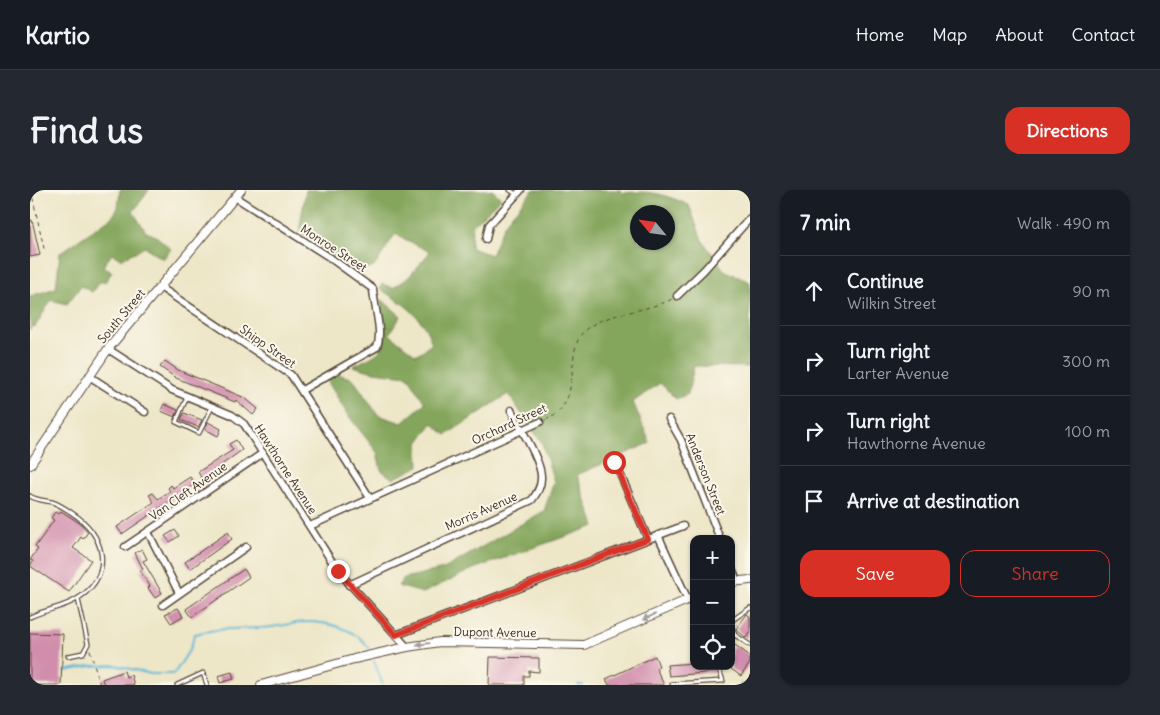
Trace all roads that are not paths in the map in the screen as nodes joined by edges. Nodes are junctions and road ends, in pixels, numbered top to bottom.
1 (241, 190) edge
2 (510, 190) edge
3 (519, 192) edge
4 (235, 197) junction
5 (750, 218) edge
6 (486, 239) dead end
7 (160, 287) junction
8 (677, 296) road end
9 (108, 349) junction
10 (89, 376) junction
11 (302, 390) junction
12 (187, 396) junction
13 (212, 407) junction
14 (511, 410) dead end
15 (146, 412) dead end
16 (669, 419) dead end
17 (540, 422) road end
18 (521, 431) junction
19 (263, 453) junction
20 (614, 462) dead end
21 (30, 465) edge
22 (30, 496) edge
23 (370, 498) junction
24 (310, 526) junction
25 (683, 526) dead end
26 (148, 532) junction
27 (658, 535) junction
28 (718, 535) edge
29 (648, 539) junction
30 (125, 547) dead end
31 (246, 547) dead end
32 (750, 580) edge
33 (735, 581) edge
34 (350, 584) junction
35 (179, 593) junction
36 (690, 596) edge
37 (690, 598) edge
38 (78, 599) junction
39 (163, 605) dead end
40 (750, 608) edge
41 (735, 617) edge
42 (31, 618) edge
43 (396, 635) junction
44 (735, 635) edge
45 (750, 645) edge
46 (407, 647) junction
47 (68, 656) dead end
48 (719, 670) edge
49 (672, 684) edge
50 (178, 685) edge
51 (207, 685) edge
52 (261, 685) edge

1 - 4 street, South Street
2 - 3 lane
3 - 6 street
4 - 7 street, South Street
4 - 11 street, Monroe Street
5 - 8 street
7 - 9 street, South Street
7 - 11 street, Shipp Street
9 - 10 street, South Street
9 - 12 street, Hawthorne Avenue
10 - 15 street
10 - 21 street, South Street
11 - 23 street, Shipp Street
12 - 13 street, Hawthorne Avenue
12 - 13 lane
13 - 19 street, Hawthorne Avenue
14 - 18 street, Morris Avenue
16 - 28 street, Anderson Street
17 - 18 street, Orchard Street
18 - 23 street, Orchard Street
18 - 34 street, Morris Avenue
19 - 24 street, Hawthorne Avenue
19 - 26 street, Van Cleft Avenue
20 - 29 street
22 - 38 lane
23 - 24 street, Orchard Street
24 - 34 street, Hawthorne Avenue
25 - 27 street
26 - 30 street, Van Cleft Avenue
26 - 35 street
27 - 29 street
27 - 36 street
29 - 43 street
31 - 35 street
32 - 33 street
34 - 43 street, Hawthorne Avenue
35 - 39 street
37 -> 46 street, Dupont Avenue
38 - 42 lane
38 - 47 lane
40 - 41 lane
43 - 46 street, Hawthorne Avenue
44 - 45 lane
46 - 52 street, Dupont Avenue
48 - 49 lane
50 - 51 lane

